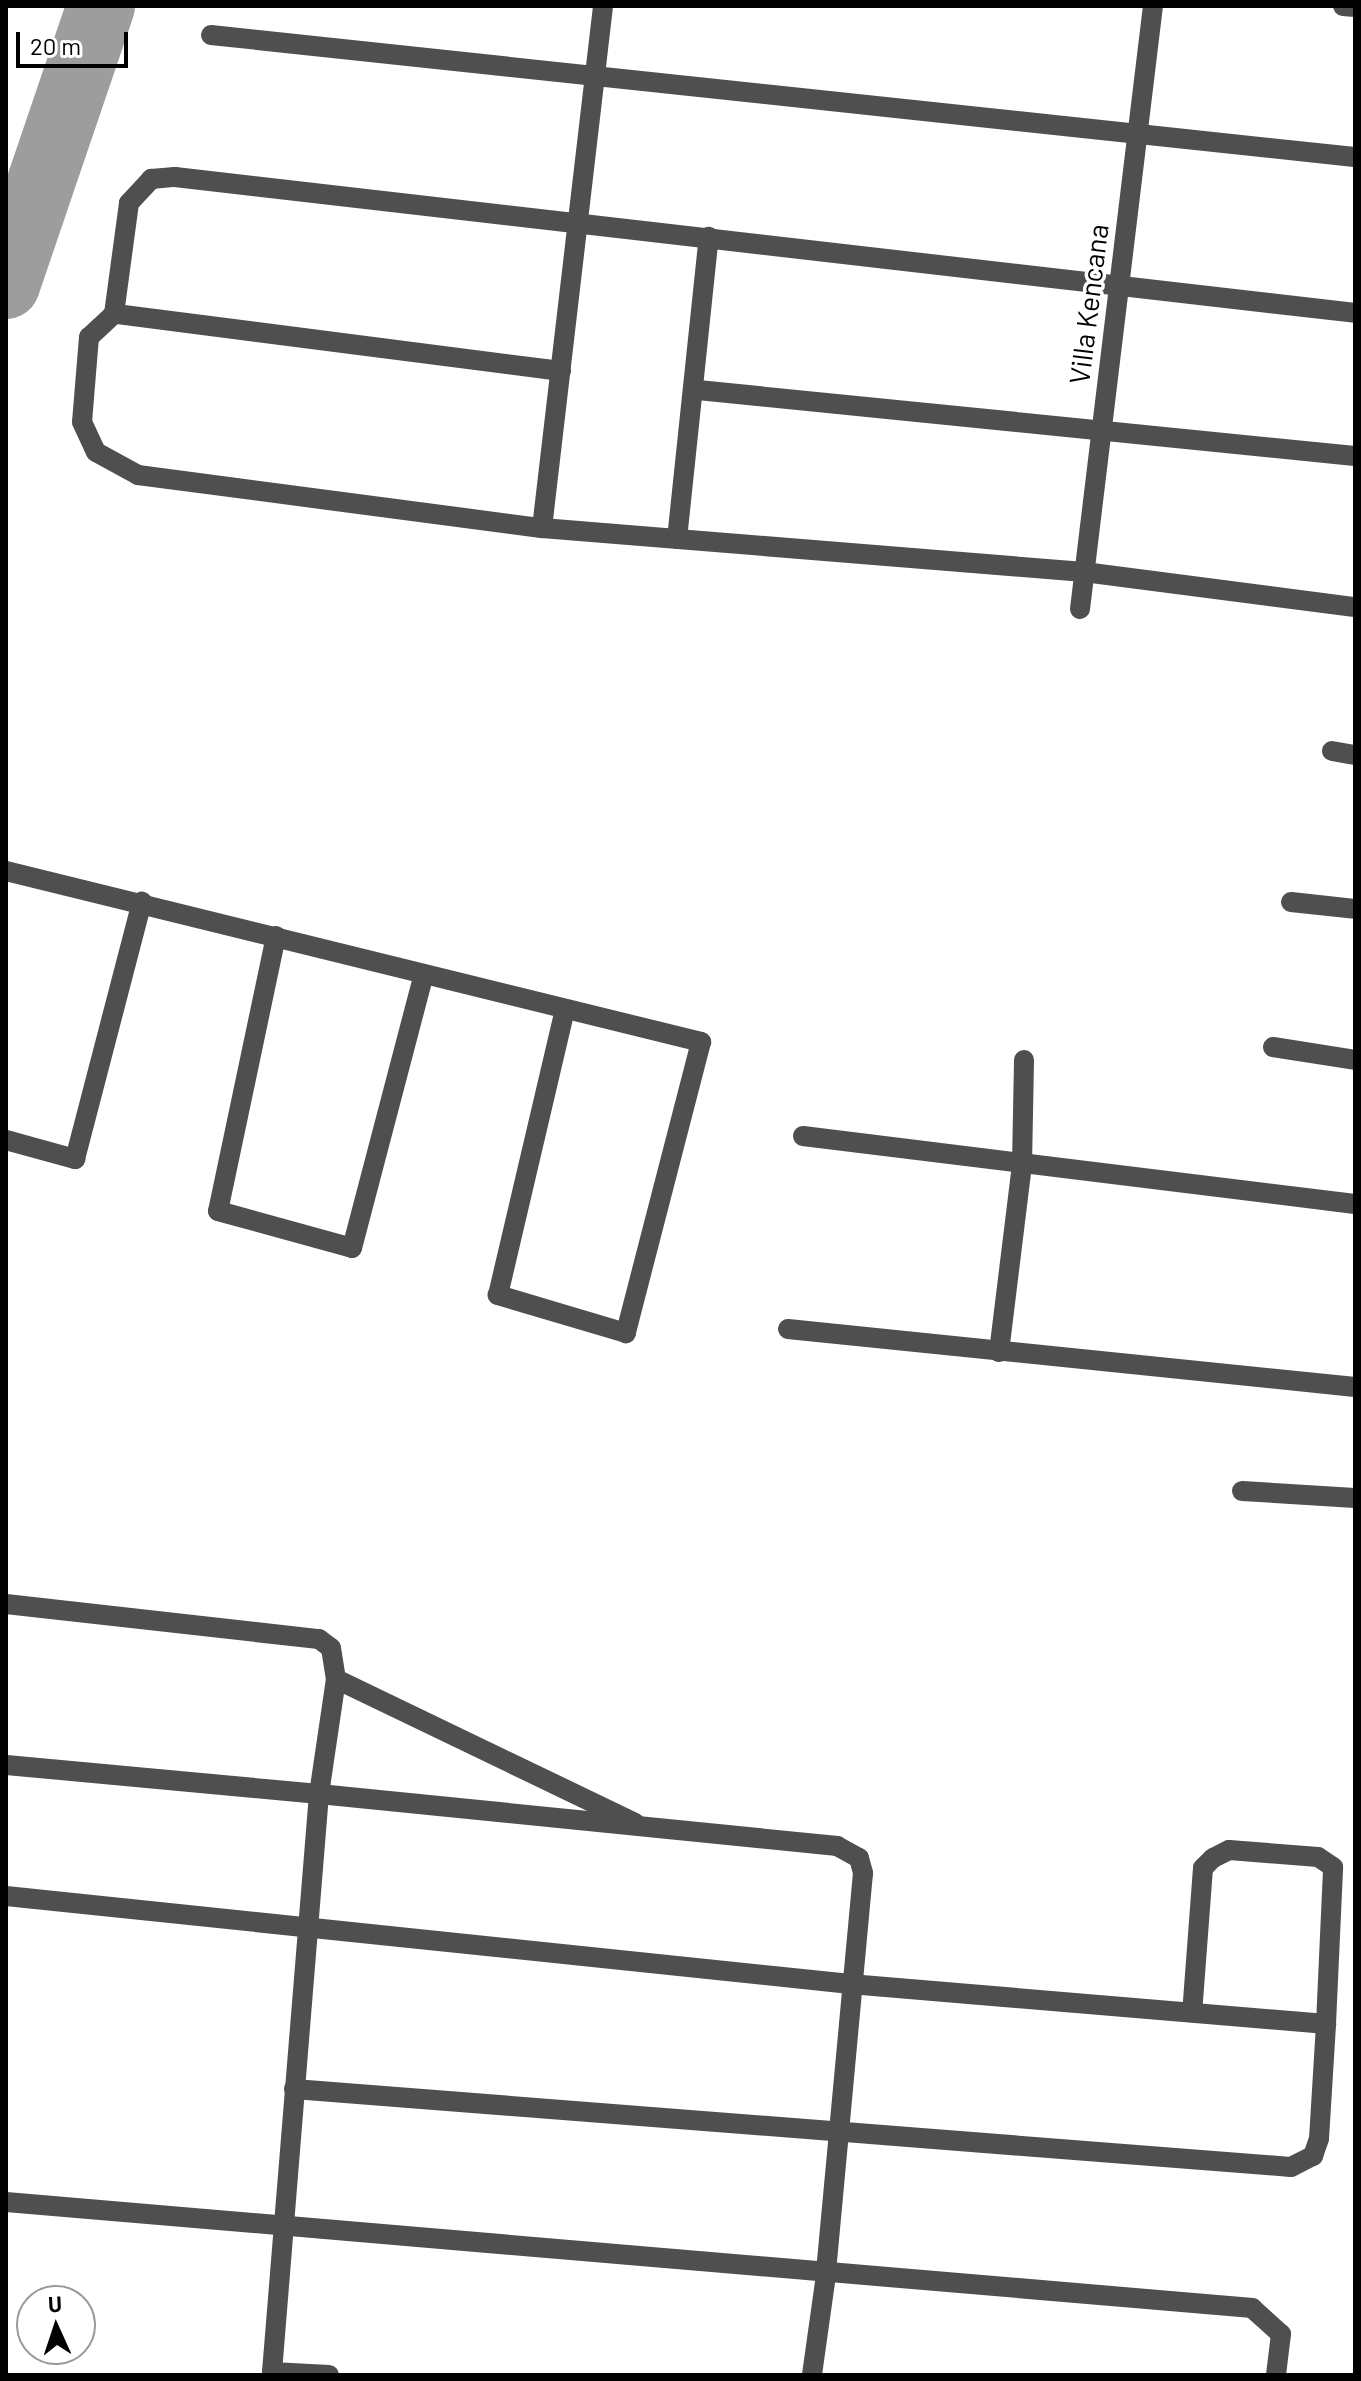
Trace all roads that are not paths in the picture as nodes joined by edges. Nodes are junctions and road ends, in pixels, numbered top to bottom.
1 (603, 6) edge
2 (1153, 6) edge
3 (1343, 6) edge
4 (1355, 7) edge
5 (211, 35) dead end
6 (595, 78) junction
7 (1137, 136) junction
8 (1355, 157) edge
9 (578, 221) junction
10 (709, 237) junction
11 (1118, 288) junction
12 (1355, 313) edge
13 (114, 314) junction
14 (561, 371) junction
15 (698, 390) junction
16 (1102, 428) junction
17 (1355, 456) edge
18 (542, 528) junction
19 (677, 539) junction
20 (1084, 572) junction
21 (1355, 607) edge
22 (1080, 609) dead end
23 (1332, 751) dead end
24 (1355, 755) edge
25 (6, 871) edge
26 (142, 902) junction
27 (1291, 902) dead end
28 (1355, 909) edge
29 (276, 936) junction
30 (424, 974) junction
31 (565, 1010) junction
32 (1273, 1047) dead end
33 (1024, 1060) dead end
34 (1355, 1060) edge
35 (803, 1136) dead end
36 (6, 1140) edge
37 (1022, 1165) junction
38 (1355, 1204) edge
39 (788, 1329) dead end
40 (999, 1352) junction
41 (1355, 1387) edge
42 (1242, 1491) dead end
43 (1355, 1498) edge
44 (6, 1604) edge
45 (336, 1679) junction
46 (6, 1765) edge
47 (319, 1794) junction
48 (649, 1830) junction
49 (6, 1896) edge
50 (308, 1930) junction
51 (850, 1984) junction
52 (1192, 2013) junction
53 (1326, 2024) junction
54 (294, 2089) junction
55 (837, 2129) junction
56 (6, 2202) edge
57 (283, 2228) junction
58 (826, 2275) junction
59 (272, 2374) edge
60 (329, 2375) edge
61 (812, 2375) edge
62 (1276, 2375) edge

1 - 6 street
2 - 7 street, Villa Kencana
3 - 4 street
5 - 6 street
6 - 7 street
6 - 9 street
7 - 8 street
7 - 11 street, Villa Kencana
9 - 10 street
9 - 13 street
9 - 14 street
10 - 11 street
10 - 15 street
11 - 12 street
11 - 16 street, Villa Kencana
13 - 14 street
13 - 18 street
14 - 18 street
15 - 16 street
15 - 19 street
16 - 17 street
16 - 20 street, Villa Kencana
18 - 19 street
19 - 20 street
20 - 21 street
20 - 22 street, Villa Kencana
23 - 24 street
25 - 26 street
26 - 29 street
26 - 36 street
27 - 28 street
29 - 30 street
29 - 30 street
30 - 31 street
31 - 31 street
32 - 34 street
33 - 37 street
35 - 37 street
37 - 38 street
37 - 40 street
39 - 40 street
40 - 41 street
42 - 43 street
44 - 45 street
45 - 47 street
45 - 48 street
46 - 47 street
47 - 48 street
47 - 50 street
48 - 51 street
49 - 50 street
50 - 51 street
50 - 54 street
51 - 52 street
51 - 55 street
52 - 53 street
52 - 53 street
53 - 55 street
54 - 55 street
54 - 57 street
55 - 58 street
56 - 57 street
57 - 58 street
57 - 59 street
58 - 61 street
58 - 62 street
59 - 60 street

